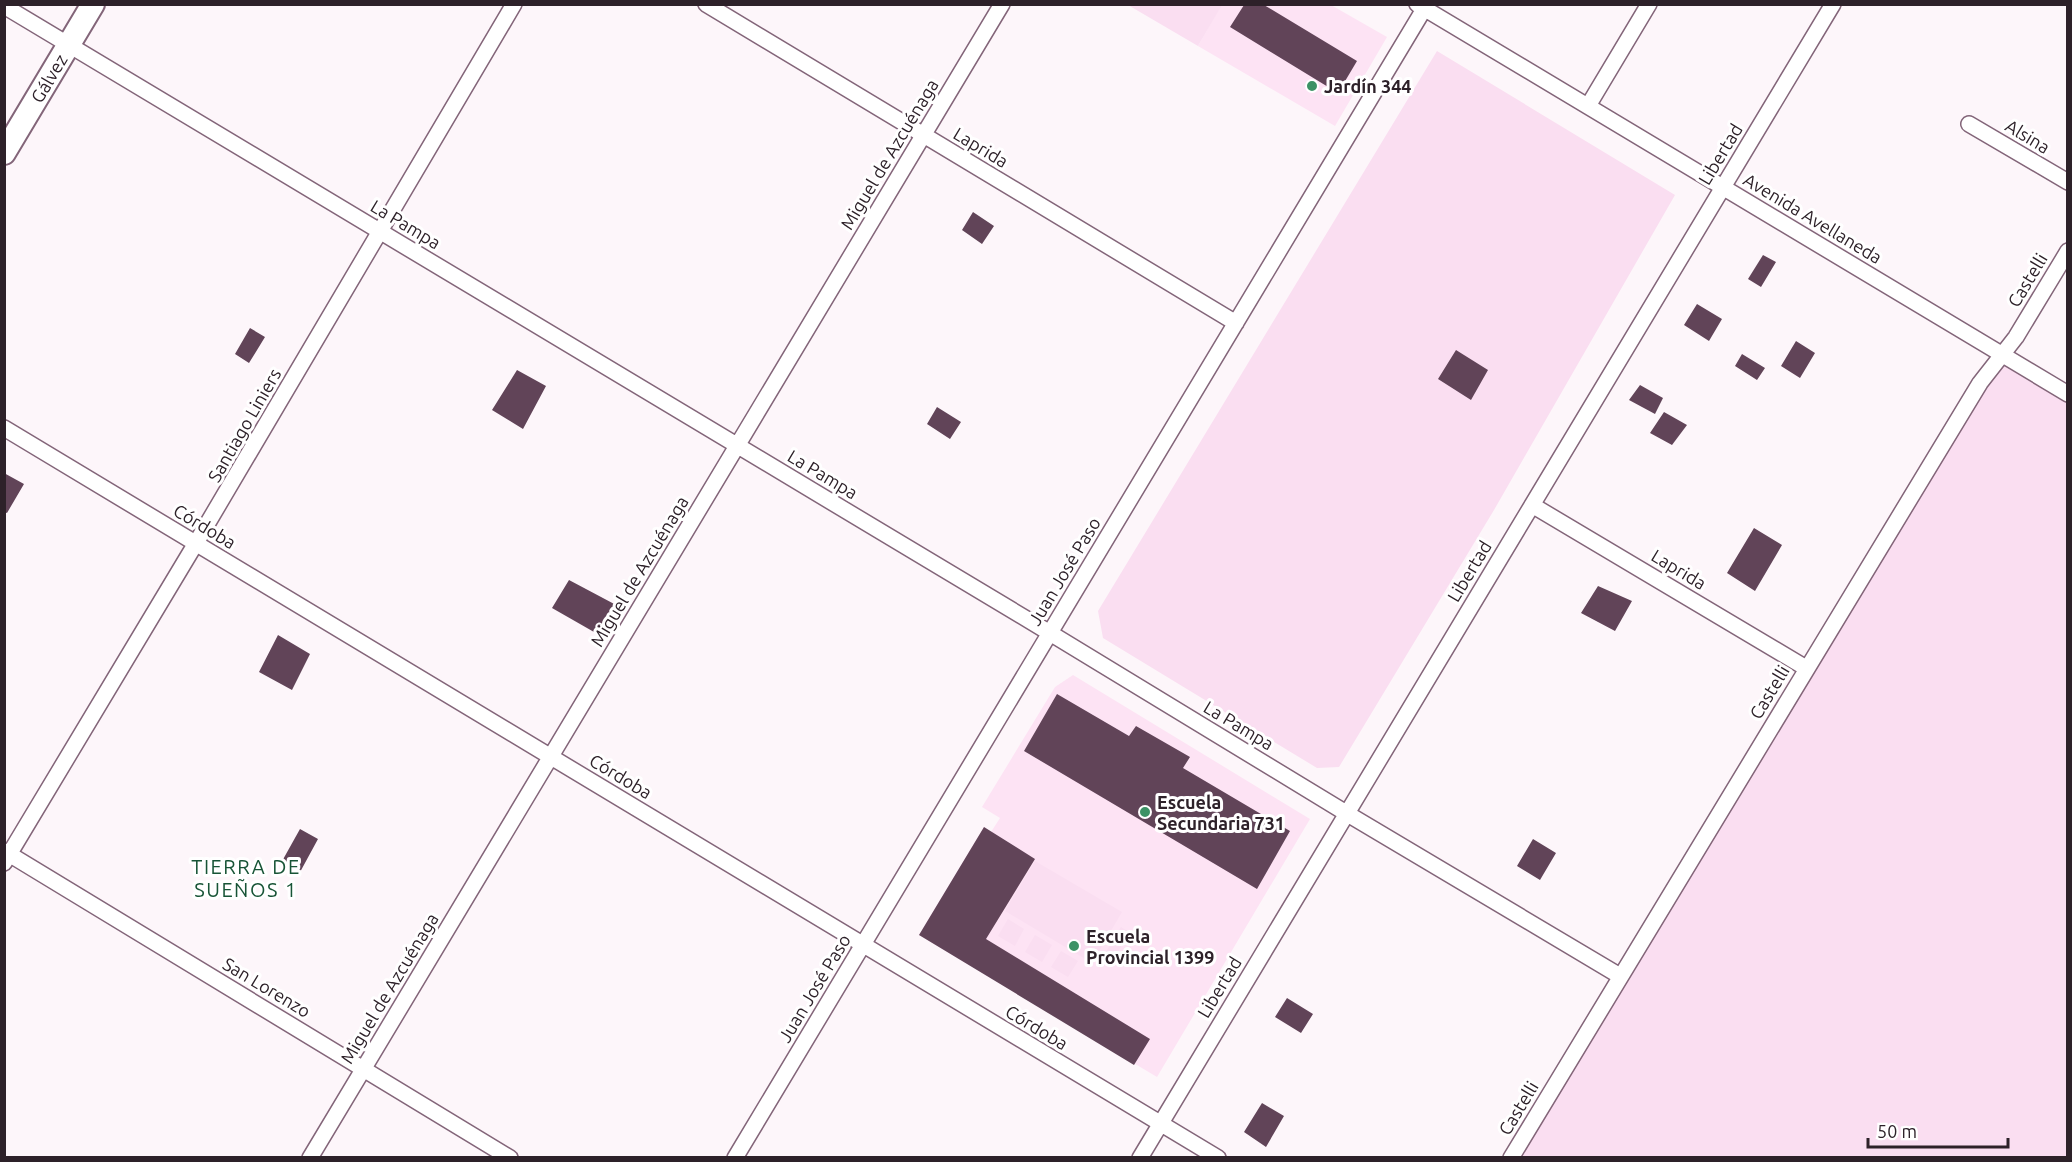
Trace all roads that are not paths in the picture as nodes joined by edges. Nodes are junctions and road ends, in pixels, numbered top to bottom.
1 (93, 4) edge
2 (514, 4) edge
3 (706, 4) edge
4 (1002, 4) edge
5 (1649, 4) edge
6 (1833, 4) edge
7 (4, 6) edge
8 (1423, 6) edge
9 (69, 45) junction
10 (1588, 106) junction
11 (1969, 124) dead end
12 (923, 135) junction
13 (4, 153) edge
14 (2067, 182) edge
15 (1723, 187) junction
16 (380, 231) junction
17 (2067, 251) edge
18 (1236, 323) junction
19 (2002, 355) junction
20 (2067, 394) edge
21 (4, 428) edge
22 (737, 445) junction
23 (1532, 505) junction
24 (196, 543) junction
25 (1050, 633) junction
26 (1806, 668) junction
27 (550, 757) junction
28 (1346, 813) junction
29 (6, 856) edge
30 (862, 945) junction
31 (1620, 976) junction
32 (364, 1069) junction
33 (1160, 1124) junction
34 (310, 1158) edge
35 (510, 1158) edge
36 (735, 1158) edge
37 (1140, 1158) edge
38 (1218, 1158) edge
39 (1511, 1158) edge

1 - 9 main road, Gálvez
2 - 16 street, Santiago Liniers
3 - 12 street, Laprida
4 - 12 street, Miguel de Azcuénaga
5 - 10 street
6 - 15 street, Libertad
7 - 9 street, La Pampa
8 - 10 street, Avenida Avellaneda
8 - 18 street, Juan José Paso
9 - 13 main road, Gálvez
9 - 16 street, La Pampa
10 - 15 street, Avenida Avellaneda
11 - 14 street, Alsina
12 - 18 street, Laprida
12 - 22 street, Miguel de Azcuénaga
15 - 19 street, Avenida Avellaneda
15 - 23 street, Libertad
16 - 22 street, La Pampa
16 - 24 street, Santiago Liniers
17 - 19 street, Castelli
18 - 25 street, Juan José Paso
19 - 20 street, Avenida Avellaneda
19 - 26 street, Castelli
21 - 24 street, Córdoba
22 - 25 street, La Pampa
22 - 27 street, Miguel de Azcuénaga
23 - 26 street, Laprida
23 - 28 street, Libertad
24 - 27 street, Córdoba
24 - 29 street, Santiago Liniers
25 - 28 street, La Pampa
25 - 30 street, Juan José Paso
26 - 31 street, Castelli
27 - 30 street, Córdoba
27 - 32 street, Miguel de Azcuénaga
28 - 31 street, La Pampa
28 - 33 street, Libertad
29 - 32 street, San Lorenzo
30 - 33 street, Córdoba
30 - 36 street, Juan José Paso
31 - 39 street, Castelli
32 - 34 street, Miguel de Azcuénaga
32 - 35 street, San Lorenzo
33 - 37 street, Libertad
33 - 38 street, Córdoba

